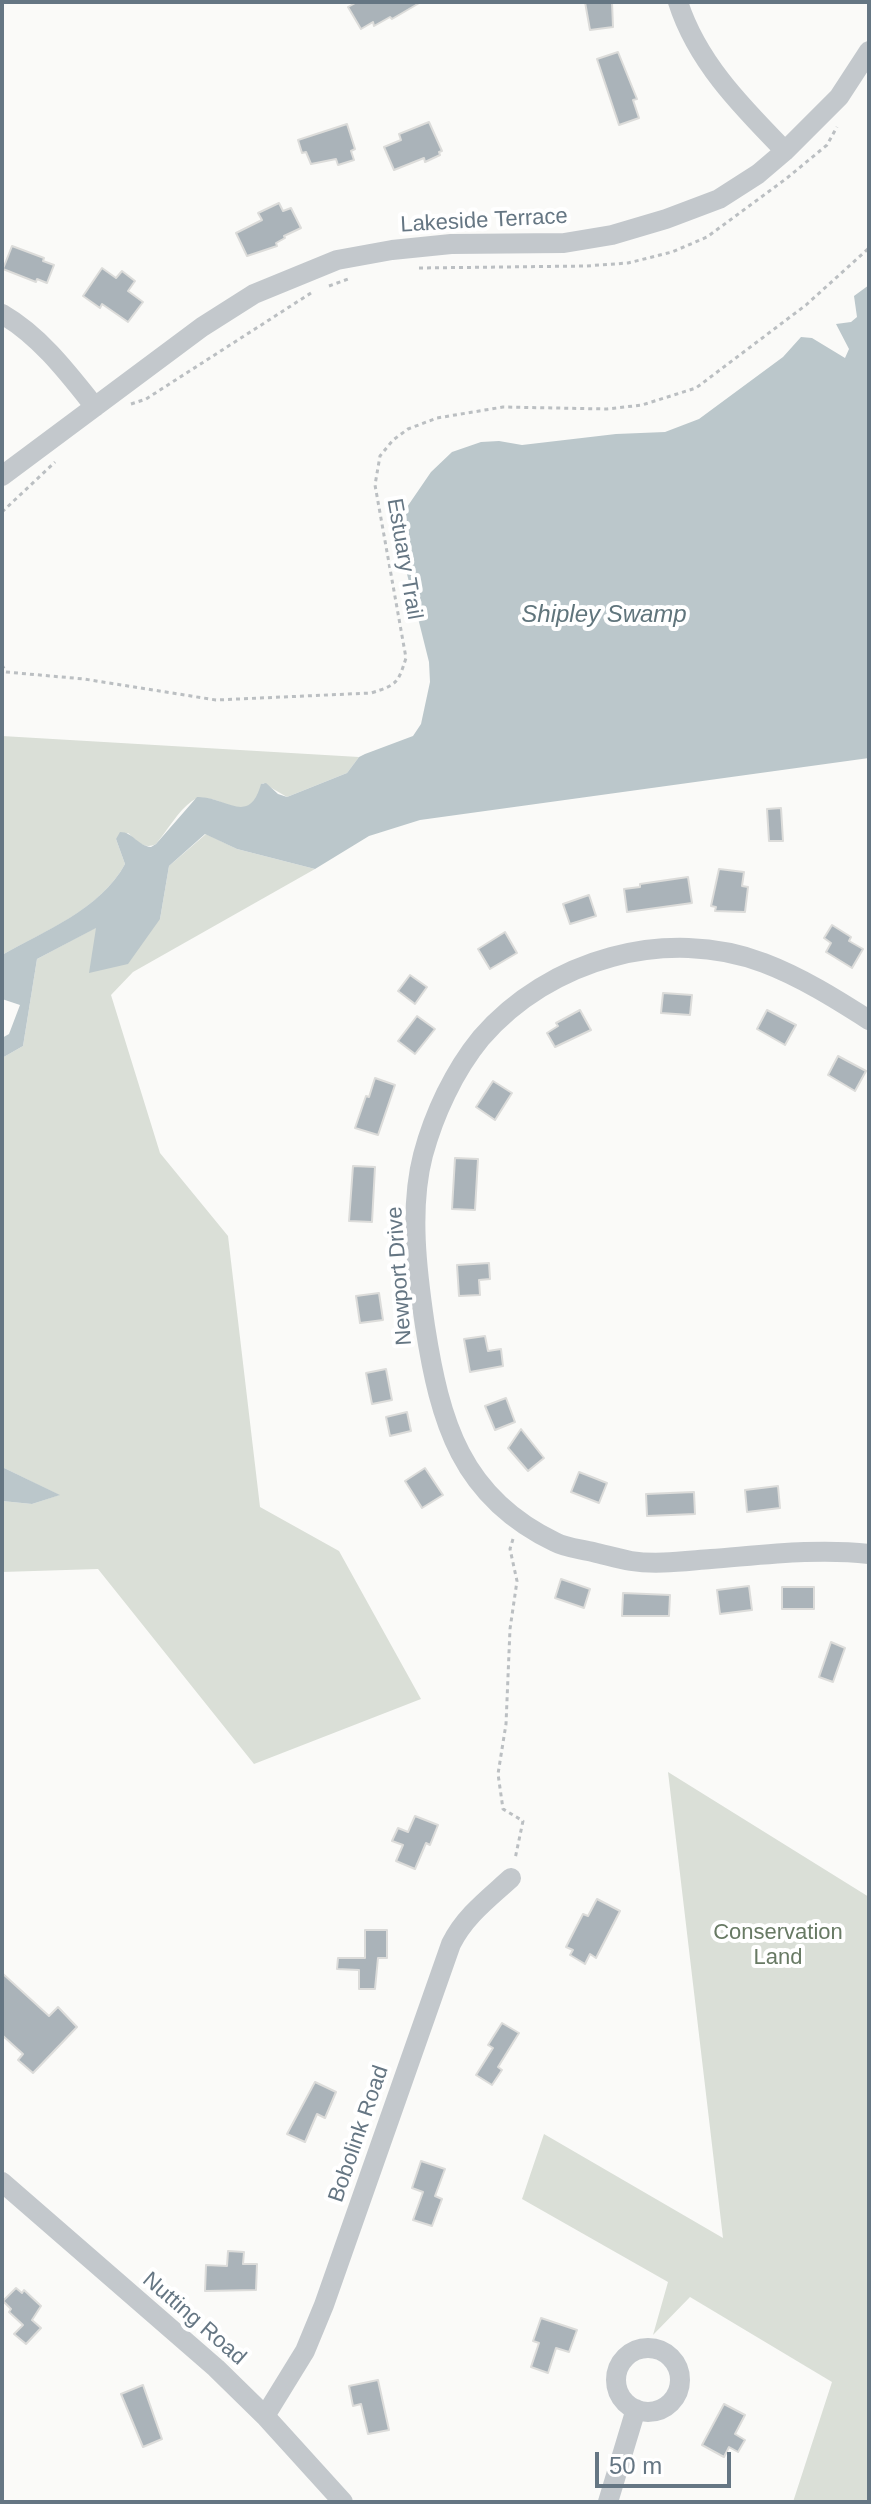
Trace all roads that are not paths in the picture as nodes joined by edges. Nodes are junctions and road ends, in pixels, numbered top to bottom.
1 (678, 2) edge
2 (869, 51) edge
3 (785, 151) junction
4 (2, 314) edge
5 (95, 407) junction
6 (2, 476) edge
7 (869, 1020) edge
8 (869, 1554) edge
9 (511, 1878) road end
10 (2, 2182) edge
11 (636, 2409) dead end
12 (265, 2416) junction
13 (343, 2502) edge
14 (608, 2502) edge

1 - 3 street
2 - 3 street, Lakeside Terrace
3 - 5 street, Lakeside Terrace
4 - 5 street
5 - 6 street, Lakeside Terrace
7 - 8 street, Newport Drive
9 - 12 street, Bobolink Road
10 - 12 street, Nutting Road
11 - 14 street
12 - 13 street, Nutting Road

